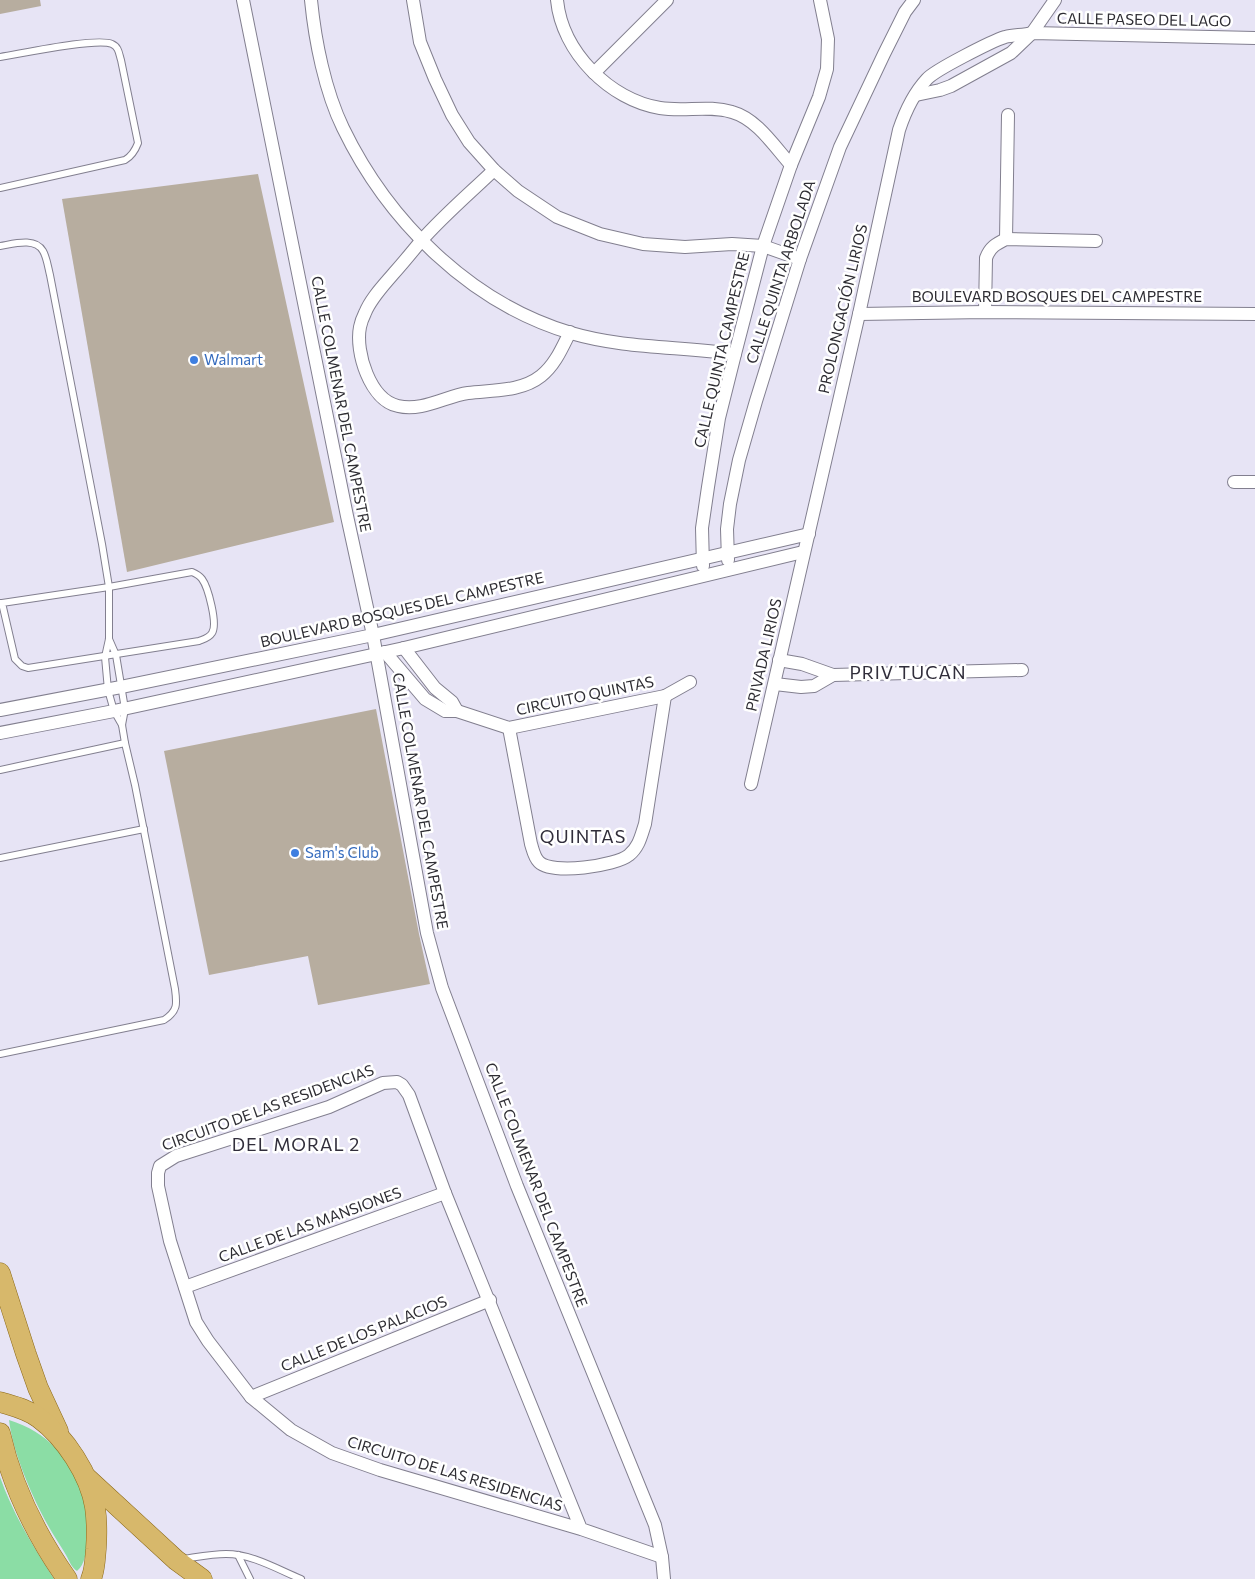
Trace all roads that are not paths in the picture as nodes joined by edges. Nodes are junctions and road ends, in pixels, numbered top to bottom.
1 (243, 0) edge
2 (311, 0) edge
3 (413, 0) edge
4 (557, 0) edge
5 (667, 0) edge
6 (820, 0) edge
7 (914, 0) edge
8 (1055, 0) edge
9 (905, 6) edge
10 (1032, 33) junction
11 (1255, 38) edge
12 (0, 58) edge
13 (594, 73) junction
14 (916, 94) junction
15 (1008, 115) dead end
16 (790, 165) junction
17 (494, 170) junction
18 (0, 188) edge
19 (1006, 239) junction
20 (422, 240) junction
21 (1096, 241) dead end
22 (0, 246) edge
23 (763, 246) junction
24 (800, 259) junction
25 (985, 312) junction
26 (859, 314) junction
27 (1255, 314) edge
28 (570, 332) junction
29 (735, 354) junction
30 (1234, 482) dead end
31 (1255, 482) edge
32 (809, 534) junction
33 (727, 552) junction
34 (803, 552) junction
35 (702, 558) junction
36 (729, 570) junction
37 (703, 576) junction
38 (109, 587) junction
39 (1, 603) edge
40 (373, 635) junction
41 (109, 639) junction
42 (404, 648) junction
43 (381, 653) junction
44 (116, 654) junction
45 (104, 657) junction
46 (779, 660) junction
47 (1022, 670) dead end
48 (834, 675) junction
49 (690, 682) dead end
50 (775, 684) junction
51 (121, 687) junction
52 (108, 690) junction
53 (665, 696) junction
54 (0, 710) edge
55 (119, 710) junction
56 (457, 711) junction
57 (122, 725) junction
58 (509, 728) junction
59 (0, 733) edge
60 (126, 743) junction
61 (0, 770) edge
62 (750, 784) dead end
63 (144, 829) junction
64 (0, 858) edge
65 (0, 1054) edge
66 (446, 1193) junction
67 (0, 1273) edge
68 (186, 1287) junction
69 (490, 1300) junction
70 (250, 1397) junction
71 (0, 1402) edge
72 (0, 1433) edge
73 (63, 1442) junction
74 (84, 1476) junction
75 (581, 1529) junction
76 (238, 1555) junction
77 (662, 1557) junction
78 (176, 1560) junction
79 (67, 1579) edge
80 (91, 1579) edge
81 (202, 1579) edge
82 (250, 1579) edge
83 (301, 1579) edge
84 (664, 1579) edge

1 - 40 street, CALLE COLMENAR DEL CAMPESTRE
2 - 20 street
3 - 17 street
4 - 13 street
5 - 13 street
6 - 16 street, CALLE QUINTA CAMPESTRE
7 - 9 street, CALLE QUINTA ARBOLADA
8 - 10 street
9 - 24 street, CALLE QUINTA ARBOLADA
10 - 11 street, CALLE PASEO DEL LAGO
10 - 14 street
10 - 14 street, PROLONGACIÓN LIRIOS
12 - 18 lane
13 - 16 street
14 - 26 street, PROLONGACIÓN LIRIOS
15 - 19 street
16 - 23 street, CALLE QUINTA CAMPESTRE
17 - 20 street
17 - 23 street
19 - 21 street
19 - 25 street
20 - 28 street
20 - 28 street
22 - 38 lane
23 - 24 street
23 - 29 street, CALLE QUINTA CAMPESTRE
24 - 33 street, CALLE QUINTA ARBOLADA
25 - 26 street, BOULEVARD BOSQUES DEL CAMPESTRE
25 - 27 street, BOULEVARD BOSQUES DEL CAMPESTRE
26 - 32 street, PROLONGACIÓN LIRIOS
28 - 29 street
29 - 35 street, CALLE QUINTA CAMPESTRE
30 - 31 street
32 - 33 street, BOULEVARD BOSQUES DEL CAMPESTRE
32 - 34 street, PRIVADA LIRIOS
33 - 35 street, BOULEVARD BOSQUES DEL CAMPESTRE
33 - 36 street, CALLE QUINTA ARBOLADA
34 - 36 street
34 - 46 street, PRIVADA LIRIOS
35 - 37 street, CALLE QUINTA CAMPESTRE
35 - 40 street, BOULEVARD BOSQUES DEL CAMPESTRE
36 - 37 street
37 - 42 street
38 - 39 lane
38 - 41 lane
38 - 44 lane
39 - 45 lane
40 - 43 street, CALLE COLMENAR DEL CAMPESTRE
40 - 51 street, BOULEVARD BOSQUES DEL CAMPESTRE
41 - 44 lane
41 - 45 lane
42 - 43 street
42 - 56 street
43 - 55 street
43 - 56 street, CIRCUITO QUINTAS
43 - 77 street, CALLE COLMENAR DEL CAMPESTRE
44 - 45 lane
44 - 51 lane
45 - 52 lane
46 - 48 street
46 - 50 street, PRIVADA LIRIOS
47 - 48 street
48 - 50 street
49 - 53 street, CIRCUITO QUINTAS
50 - 62 street, PRIVADA LIRIOS
51 - 52 street, BOULEVARD BOSQUES DEL CAMPESTRE
51 - 55 lane
52 - 54 street, BOULEVARD BOSQUES DEL CAMPESTRE
52 - 55 lane
53 - 58 street, CIRCUITO QUINTAS
53 - 58 street
55 - 57 lane
55 - 57 lane
55 - 59 street
56 - 58 street, CIRCUITO QUINTAS
57 - 60 lane
60 - 61 lane
60 - 63 lane
63 - 64 lane
63 - 65 lane
66 - 68 street, CALLE DE LAS MANSIONES
66 - 68 street, CIRCUITO DE LAS RESIDENCIAS
66 - 69 street, CIRCUITO DE LAS RESIDENCIAS
67 - 73 main road
68 - 70 street, CIRCUITO DE LAS RESIDENCIAS
69 - 70 street, CALLE DE LOS PALACIOS
69 - 75 street, CIRCUITO DE LAS RESIDENCIAS
70 - 75 street, CIRCUITO DE LAS RESIDENCIAS
71 - 73 main road
72 - 79 main road
73 - 74 main road
74 - 78 main road
74 - 80 main road
75 - 77 street, CIRCUITO DE LAS RESIDENCIAS
76 - 78 lane
76 - 82 lane
76 - 83 lane
77 - 84 street, CALLE COLMENAR DEL CAMPESTRE
78 - 81 main road

